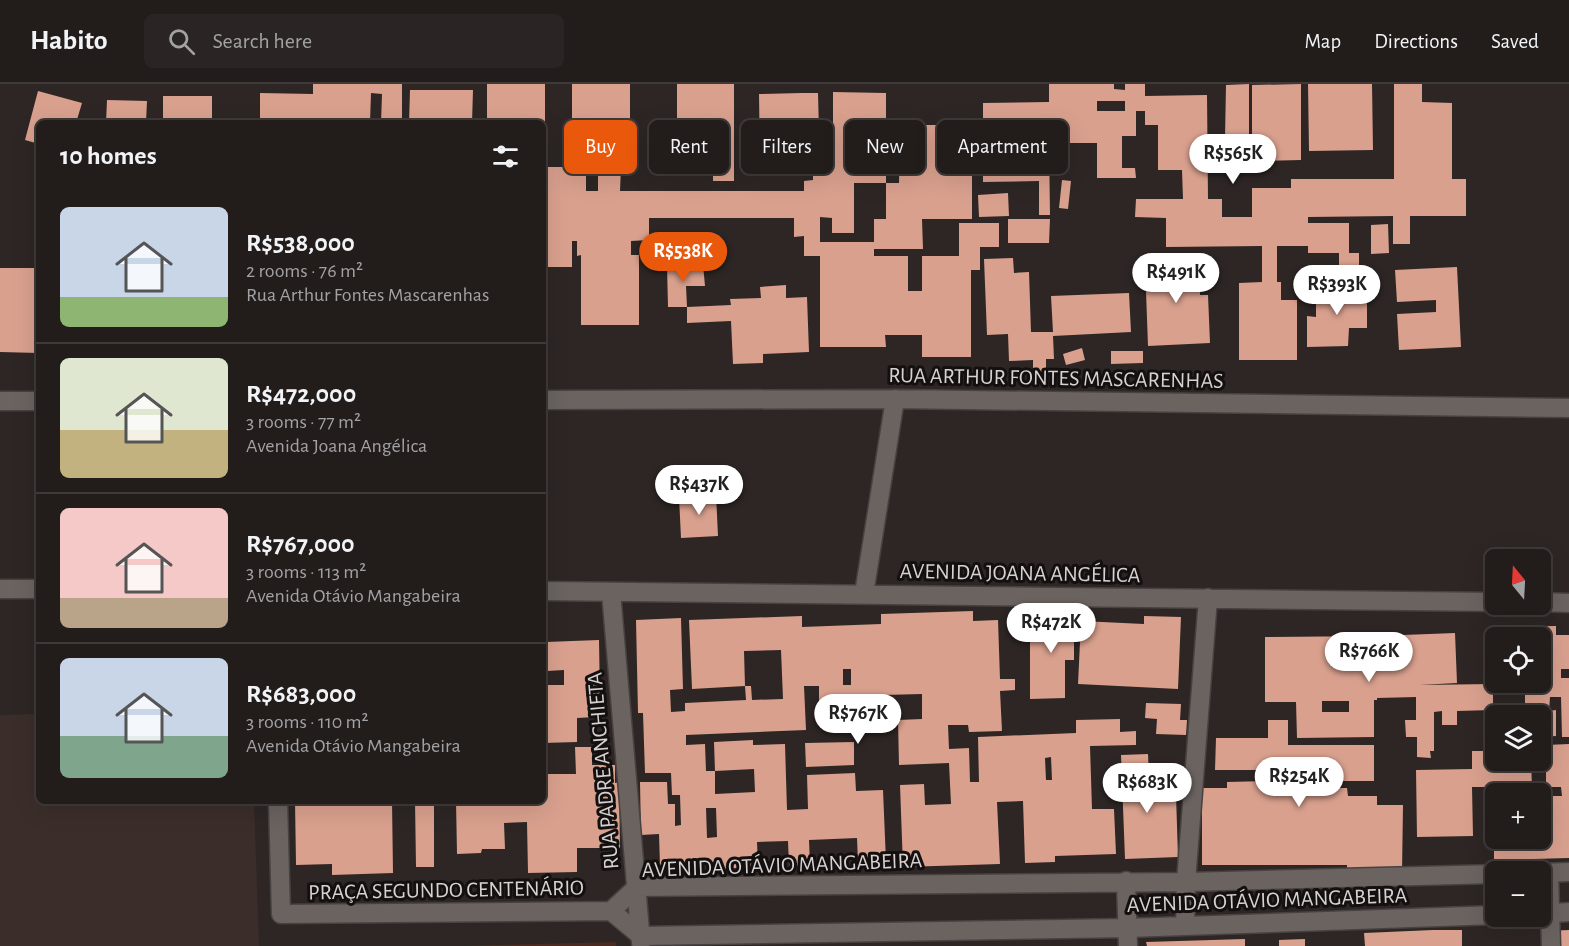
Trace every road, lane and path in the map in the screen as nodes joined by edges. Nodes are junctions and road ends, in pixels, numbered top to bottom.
1 (895, 399) junction
2 (546, 400) edge
3 (0, 401) edge
4 (36, 401) edge
5 (1569, 408) edge
6 (0, 589) edge
7 (36, 589) edge
8 (546, 591) edge
9 (611, 592) junction
10 (864, 594) junction
11 (1208, 598) junction
12 (1485, 602) edge
13 (1551, 602) edge
14 (1569, 603) edge
15 (278, 804) edge
16 (1569, 872) edge
17 (1551, 873) edge
18 (1485, 874) edge
19 (1126, 881) junction
20 (1186, 882) junction
21 (637, 887) junction
22 (610, 911) junction
23 (1569, 912) edge
24 (1551, 913) edge
25 (1485, 915) edge
26 (1185, 926) junction
27 (1548, 927) edge
28 (1127, 928) junction
29 (641, 941) edge
30 (1128, 946) edge
31 (1551, 946) edge

1 - 2 street, RUA ARTHUR FONTES MASCARENHAS
1 - 5 street, RUA ARTHUR FONTES MASCARENHAS
1 - 10 street
3 - 4 street
6 - 7 street
8 - 9 street, AVENIDA JOANA ANGÉLICA
9 - 10 street, AVENIDA JOANA ANGÉLICA
9 - 21 street, RUA PADRE ANCHIETA
10 - 11 street, AVENIDA JOANA ANGÉLICA
11 - 12 street, AVENIDA JOANA ANGÉLICA
11 - 20 street
13 - 14 street
15 - 22 street, PRAÇA SEGUNDO CENTENÁRIO
16 - 17 street
18 - 20 street, AVENIDA OTÁVIO MANGABEIRA
19 - 20 street, AVENIDA OTÁVIO MANGABEIRA
19 - 21 street, AVENIDA OTÁVIO MANGABEIRA
19 - 28 street
20 - 26 street
21 - 22 street, AVENIDA OTÁVIO MANGABEIRA
21 - 29 street, RUA PADRE ANCHIETA
22 - 29 street
23 - 24 street
25 - 26 street, AVENIDA OTÁVIO MANGABEIRA
26 - 28 street, AVENIDA OTÁVIO MANGABEIRA
27 - 31 street
28 - 29 street, AVENIDA OTÁVIO MANGABEIRA
28 - 30 street

